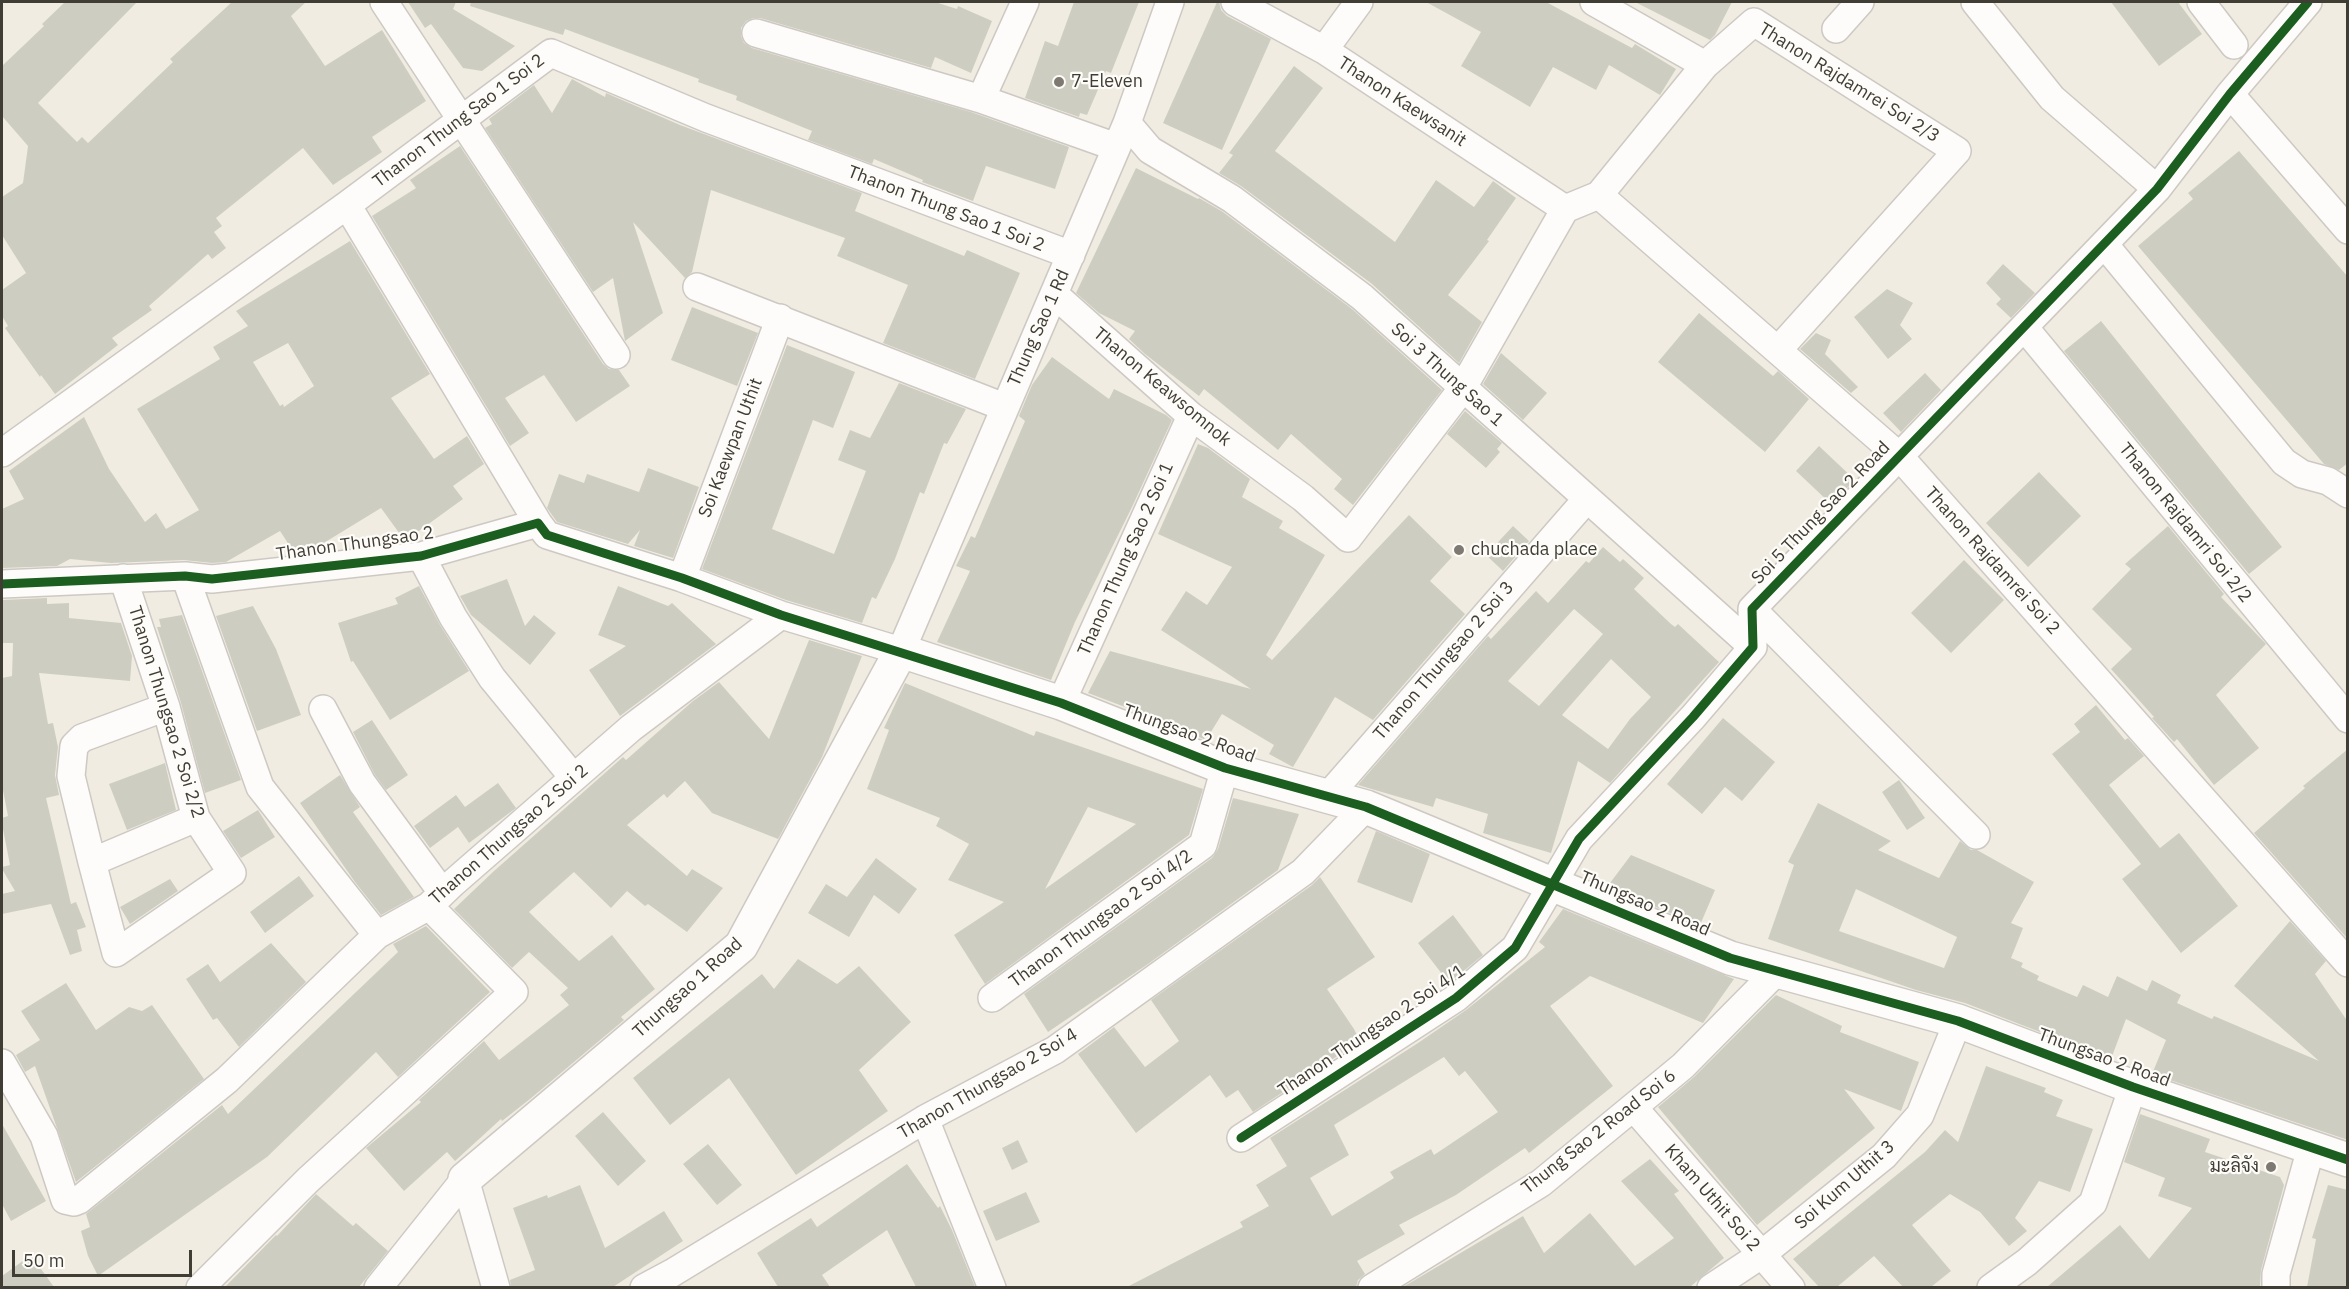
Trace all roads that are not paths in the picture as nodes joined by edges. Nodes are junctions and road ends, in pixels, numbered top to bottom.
1 (384, 2) edge
2 (1025, 2) edge
3 (1170, 2) edge
4 (1235, 2) edge
5 (1359, 2) edge
6 (1594, 2) edge
7 (1860, 2) edge
8 (1976, 2) edge
9 (2201, 2) edge
10 (2308, 2) edge
11 (1836, 29) dead end
12 (756, 33) dead end
13 (2234, 45) dead end
14 (1324, 50) junction
15 (1705, 65) junction
16 (2229, 94) junction
17 (981, 99) junction
18 (460, 120) junction
19 (1122, 135) junction
20 (2157, 189) junction
21 (1599, 195) junction
22 (347, 205) junction
23 (1565, 209) junction
24 (2348, 230) edge
25 (2104, 244) junction
26 (1071, 255) junction
27 (697, 287) dead end
28 (1054, 294) junction
29 (780, 318) junction
30 (2024, 327) junction
31 (1778, 350) junction
32 (616, 355) dead end
33 (1462, 389) junction
34 (1004, 407) junction
35 (1191, 416) junction
36 (2, 453) edge
37 (1899, 456) junction
38 (2348, 494) edge
39 (1586, 500) junction
40 (538, 523) junction
41 (421, 556) junction
42 (185, 576) junction
43 (123, 578) junction
44 (682, 578) junction
45 (2, 584) edge
46 (1752, 609) junction
47 (781, 615) junction
48 (1753, 647) junction
49 (901, 651) junction
50 (1061, 703) junction
51 (166, 707) junction
52 (323, 709) dead end
53 (2348, 719) edge
54 (1225, 768) junction
55 (573, 777) junction
56 (1327, 797) junction
57 (1365, 807) junction
58 (196, 818) junction
59 (1976, 835) dead end
60 (92, 862) junction
61 (1554, 884) junction
62 (436, 899) junction
63 (377, 934) junction
64 (2348, 963) edge
65 (1777, 971) junction
66 (992, 998) dead end
67 (1958, 1021) junction
68 (2, 1063) edge
69 (2133, 1087) junction
70 (1634, 1108) junction
71 (925, 1119) junction
72 (1241, 1138) dead end
73 (2311, 1148) junction
74 (2348, 1160) edge
75 (465, 1179) junction
76 (1761, 1256) junction
77 (675, 1280) edge
78 (200, 1287) edge
79 (378, 1287) edge
80 (496, 1287) edge
81 (644, 1287) edge
82 (992, 1287) edge
83 (1372, 1287) edge
84 (1711, 1287) edge
85 (1791, 1287) edge
86 (1991, 1287) edge
87 (2276, 1287) edge

1 - 18 street
2 - 17 street
3 - 19 street, Thung Sao 1 Rd
4 - 14 street, Thanon Kaewsanit
5 - 14 street
6 - 15 street
7 - 11 street
8 - 20 street
9 - 13 street
10 - 16 street, Soi 5 Thung Sao 2 Road
12 - 17 street
14 - 23 street, Thanon Kaewsanit
15 - 21 street
15 - 31 street, Thanon Rajdamrei Soi 2/3
16 - 20 street, Soi 5 Thung Sao 2 Road
16 - 24 street
17 - 19 street
18 - 22 street, Thanon Thung Sao 1 Soi 2
18 - 26 street, Thanon Thung Sao 1 Soi 2
18 - 32 street
19 - 26 street, Thung Sao 1 Rd
19 - 33 street, Soi 3 Thung Sao 1
20 - 25 street, Soi 5 Thung Sao 2 Road
21 - 23 street
21 - 31 street, Thanon Rajdamrei Soi 2
22 - 36 street, Thanon Thung Sao 1 Soi 2
22 - 40 street
23 - 33 street
25 - 30 street, Soi 5 Thung Sao 2 Road
25 - 38 street
26 - 28 street, Thung Sao 1 Rd
27 - 29 street
28 - 34 street, Thung Sao 1 Rd
28 - 35 street, Thanon Keawsomnok
29 - 34 street
29 - 44 street, Soi Kaewpan Uthit
30 - 37 street, Soi 5 Thung Sao 2 Road
30 - 53 street, Thanon Rajdamri Soi 2/2
31 - 37 street, Thanon Rajdamrei Soi 2
33 - 35 street, Thanon Keawsomnok
33 - 39 street, Soi 3 Thung Sao 1
34 - 49 street, Thung Sao 1 Rd
35 - 50 street, Thanon Thung Sao 2 Soi 1
37 - 46 street, Soi 5 Thung Sao 2 Road
37 - 64 street, Thanon Rajdamrei Soi 2
39 - 48 street, Soi 3 Thung Sao 1
39 - 56 street, Thanon Thungsao 2 Soi 3
40 - 41 street, Thanon Thungsao 2
40 - 44 street
41 - 42 street, Thanon Thungsao 2
41 - 55 street
42 - 43 street, Thanon Thungsao 2
42 - 63 street
43 - 45 street, Thanon Thungsao 2
43 - 51 street, Thanon Thungsao 2 Soi 2/2
44 - 47 street
46 - 48 street, Soi 5 Thung Sao 2 Road
46 - 59 street
47 - 49 street
47 - 55 street, Thanon Thungsao 2 Soi 2
48 - 61 street
49 - 50 street, Thungsao 2 Road
49 - 75 street, Thungsao 1 Road
50 - 54 street, Thungsao 2 Road
51 - 58 street, Thanon Thungsao 2 Soi 2/2
51 - 60 street
52 - 62 street
54 - 56 street, Thungsao 2 Road
54 - 66 street, Thanon Thungsao 2 Soi 4/2
55 - 62 street, Thanon Thungsao 2 Soi 2
56 - 57 street, Thungsao 2 Road
57 - 61 street, Thungsao 2 Road
57 - 71 street, Thanon Thungsao 2 Soi 4
58 - 60 street
58 - 60 street, Thanon Thungsao 2 Soi 2/2
61 - 65 street, Thungsao 2 Road
61 - 72 street, Thanon Thungsao 2 Soi 4/1
62 - 63 street, Thanon Thungsao 2 Soi 2
62 - 78 street
63 - 68 street, Thanon Thungsao 2 Soi 2
65 - 67 street, Thungsao 2 Road
65 - 70 street, Thung Sao 2 Road Soi 6
67 - 69 street, Thungsao 2 Road
67 - 76 street, Soi Kum Uthit 3
69 - 73 street, Thungsao 2 Road
69 - 86 street
70 - 76 street, Kham Uthit Soi 2
70 - 83 street, Thung Sao 2 Road Soi 6
71 - 77 street, Thanon Thungsao 2 Soi 4
71 - 82 street
73 - 74 street, Thungsao 2 Road
73 - 87 street
75 - 79 street
75 - 80 street
76 - 84 street, Soi Kum Uthit 3
76 - 85 street, Kham Uthit Soi 2
77 - 81 street, Thanon Thungsao 2 Soi 4

